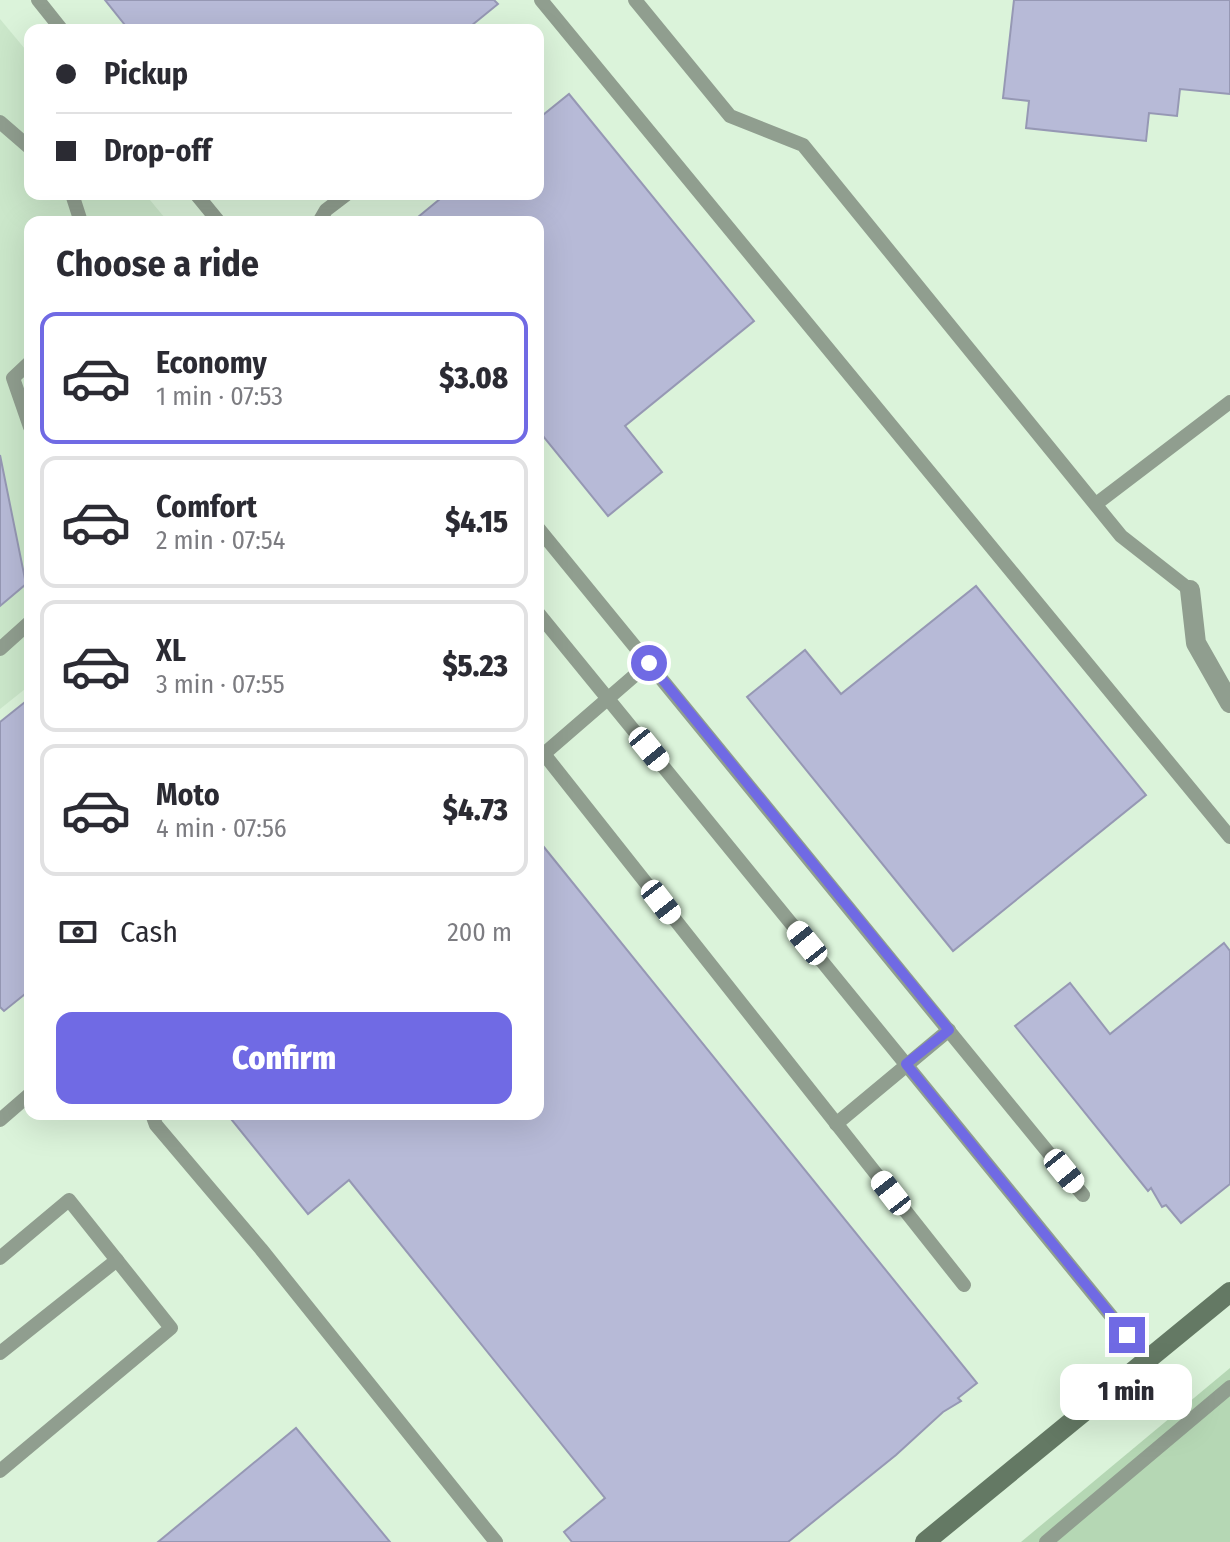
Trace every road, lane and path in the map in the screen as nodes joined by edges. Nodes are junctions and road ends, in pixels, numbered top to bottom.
1 (38, 0) edge
2 (541, 0) edge
3 (635, 0) edge
4 (57, 24) edge
5 (0, 122) edge
6 (24, 143) edge
7 (201, 200) edge
8 (339, 200) edge
9 (214, 216) edge
10 (322, 216) edge
11 (24, 368) edge
12 (1230, 402) edge
13 (24, 410) edge
14 (1096, 504) junction
15 (544, 535) edge
16 (1190, 590) joint
17 (544, 620) edge
18 (24, 627) edge
19 (0, 649) edge
20 (649, 663) junction
21 (609, 701) junction
22 (1230, 703) edge
23 (544, 754) edge
24 (544, 760) edge
25 (1230, 837) edge
26 (949, 1030) junction
27 (906, 1064) junction
28 (24, 1099) edge
29 (0, 1120) edge
30 (154, 1120) edge
31 (836, 1124) junction
32 (1083, 1195) dead end
33 (0, 1258) edge
34 (117, 1260) junction
35 (964, 1285) dead end
36 (1230, 1292) edge
37 (0, 1353) edge
38 (1147, 1360) junction
39 (1230, 1387) edge
40 (0, 1471) edge
41 (496, 1542) edge
42 (925, 1542) edge
43 (1046, 1542) edge

1 - 4 lane
2 - 25 lane
3 - 14 lane
5 - 6 lane
7 - 9 lane
8 - 10 lane
11 - 13 lane
12 - 14 lane
14 - 16 lane
15 - 20 lane
16 - 22 street
17 - 21 lane
18 - 19 lane
20 - 21 lane
20 - 26 lane
21 - 23 lane
21 - 27 lane
24 - 31 lane
26 - 27 lane
26 - 32 lane
27 - 31 lane
27 - 38 lane
28 - 29 lane
30 - 41 lane
31 - 35 lane
33 - 34 lane
34 - 37 lane
34 - 40 lane
36 - 38 street
38 - 42 street
39 - 43 lane

